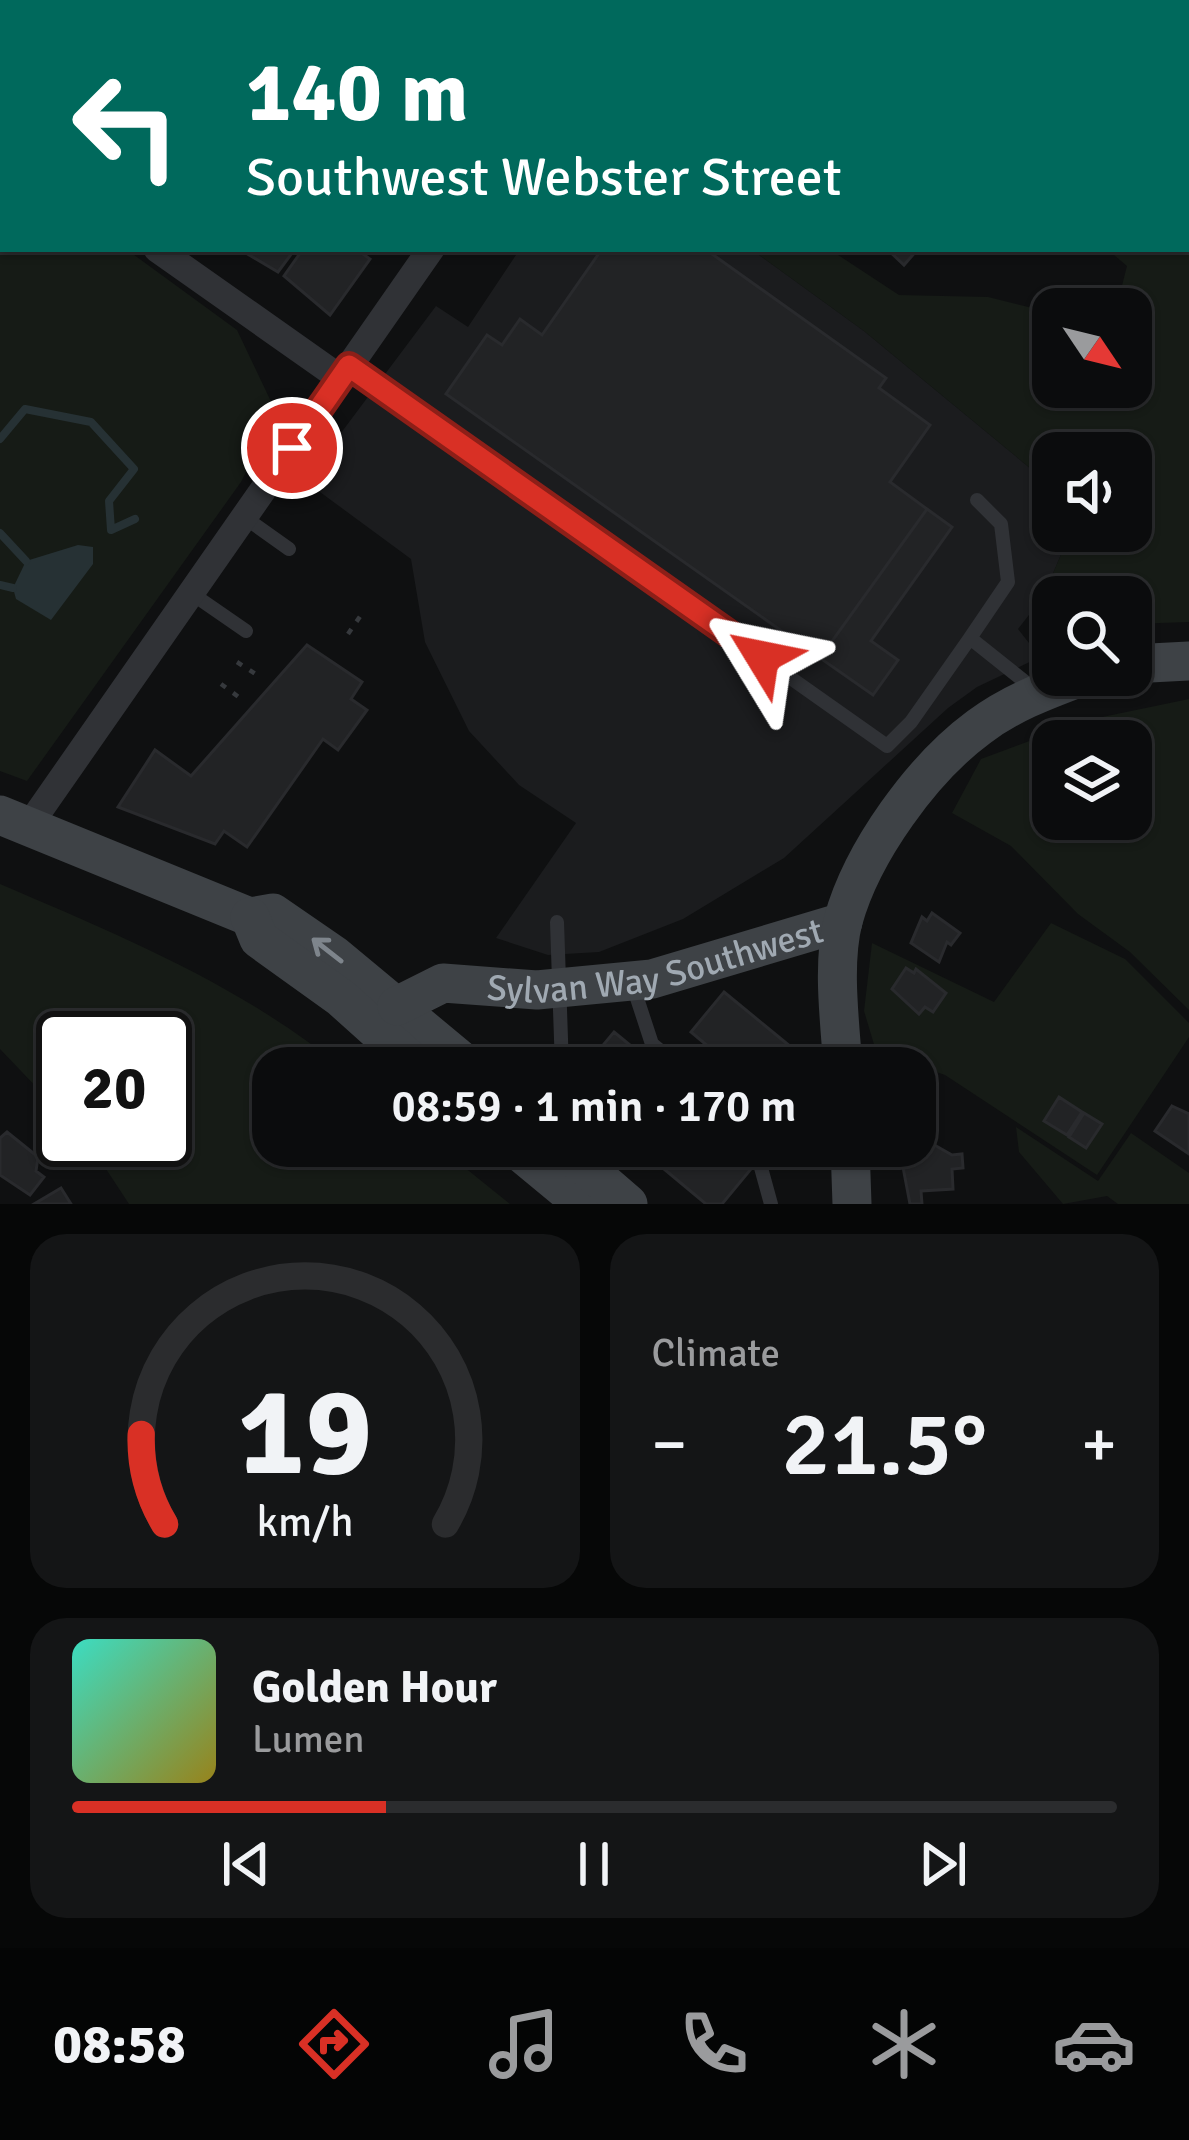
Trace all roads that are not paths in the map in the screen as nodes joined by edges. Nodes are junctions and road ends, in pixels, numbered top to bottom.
1 (162, 252) edge
2 (429, 252) edge
3 (344, 372) junction
4 (977, 500) dead end
5 (244, 517) junction
6 (290, 549) dead end
7 (191, 592) junction
8 (246, 631) dead end
9 (970, 638) junction
10 (1189, 661) edge
11 (1152, 663) edge
12 (1032, 687) edge
13 (1032, 696) edge
14 (14, 820) edge
15 (250, 917) junction
16 (557, 922) dead end
17 (843, 922) junction
18 (631, 981) junction
19 (563, 987) junction
20 (341, 998) junction
21 (397, 1006) junction
22 (396, 1047) edge
23 (445, 1047) edge
24 (562, 1047) edge
25 (656, 1047) edge
26 (843, 1047) edge
27 (761, 1167) edge
28 (851, 1167) edge
29 (596, 1174) edge
30 (628, 1204) edge
31 (771, 1204) edge
32 (852, 1204) edge

1 - 3 street
2 - 3 street
3 - 5 street
3 - 9 lane
4 - 9 lane
5 - 6 lane
5 - 7 street
7 - 8 lane
7 - 14 street
9 - 12 lane
10 - 11 street
13 - 17 street, Sylvan Way Southwest
14 - 15 street
15 - 20 street
21 -> 15 street
16 - 19 lane
17 - 18 street, Sylvan Way Southwest
17 - 26 street
18 - 19 street, Sylvan Way Southwest
18 - 25 lane
19 - 21 street, Sylvan Way Southwest
19 - 24 lane
20 - 21 street
20 - 22 street
21 - 23 street
27 - 31 lane
28 - 32 street
29 - 30 street

